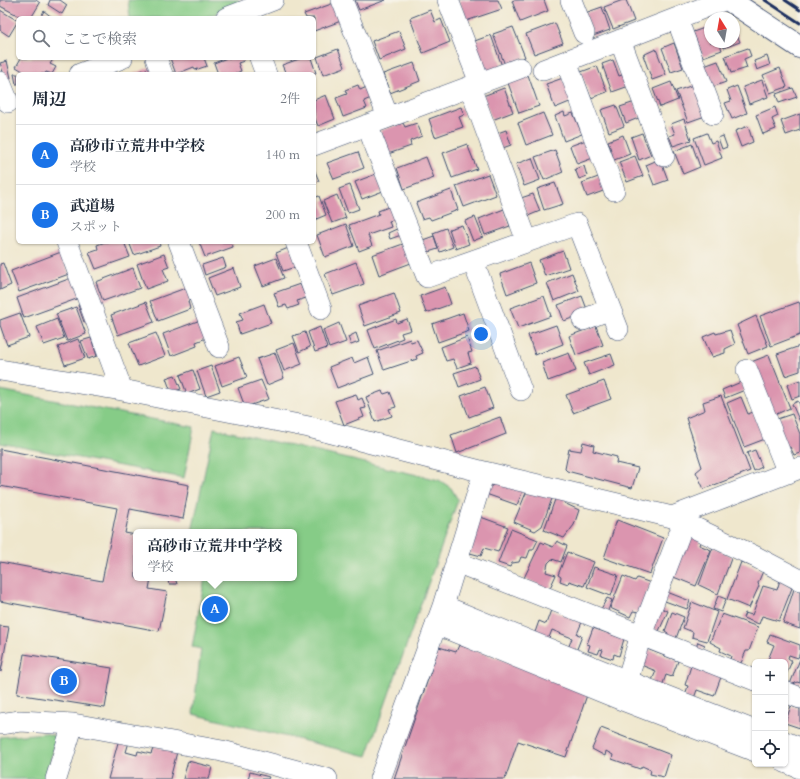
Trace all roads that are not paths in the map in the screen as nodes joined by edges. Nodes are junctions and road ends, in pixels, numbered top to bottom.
1 (342, 0) edge
2 (448, 0) edge
3 (571, 0) edge
4 (724, 0) edge
5 (729, 0) edge
6 (270, 1) edge
7 (237, 16) edge
8 (677, 18) junction
9 (584, 33) dead end
10 (620, 40) junction
11 (800, 48) edge
12 (117, 60) edge
13 (157, 60) edge
14 (261, 60) edge
15 (566, 61) junction
16 (520, 68) dead end
17 (543, 70) dead end
18 (85, 72) edge
19 (161, 72) edge
20 (265, 72) edge
21 (0, 82) edge
22 (475, 85) junction
23 (11, 104) edge
24 (713, 114) dead end
25 (388, 117) junction
26 (368, 125) junction
27 (316, 144) edge
28 (664, 156) dead end
29 (614, 190) dead end
30 (527, 241) junction
31 (68, 244) edge
32 (180, 244) edge
33 (297, 244) edge
34 (472, 261) junction
35 (321, 309) dead end
36 (610, 309) junction
37 (583, 320) dead end
38 (618, 329) dead end
39 (219, 347) dead end
40 (0, 370) edge
41 (747, 370) dead end
42 (122, 390) junction
43 (521, 390) dead end
44 (794, 470) edge
45 (484, 472) junction
46 (678, 520) junction
47 (456, 562) junction
48 (800, 580) edge
49 (440, 615) junction
50 (641, 635) junction
51 (752, 679) edge
52 (627, 681) junction
53 (788, 693) edge
54 (800, 698) edge
55 (0, 724) edge
56 (73, 724) junction
57 (752, 730) edge
58 (788, 743) edge
59 (800, 748) edge
60 (752, 750) edge
61 (788, 763) edge
62 (800, 768) edge
63 (56, 779) edge
64 (327, 779) edge
65 (380, 779) edge

1 - 25 street
2 - 22 street
3 - 9 street
4 - 8 street
5 - 11 street
6 - 7 street
8 - 10 street
8 - 24 street
10 - 15 street
10 - 28 street
12 - 18 street
13 - 19 street
14 - 20 street
15 - 17 street
15 - 29 street
16 - 22 street
21 - 23 street
22 - 25 street
22 - 30 street
25 - 26 street
26 - 27 street
26 - 34 street
30 - 34 street
30 - 36 street
31 - 42 street
32 - 39 street
33 - 35 street
34 - 43 street
36 - 37 street
36 - 38 street
40 - 42 street
41 - 44 street
42 - 45 street
44 - 46 street
45 - 46 street
45 - 47 street
46 - 48 street
46 - 50 street
47 - 49 street
47 - 50 street
49 - 52 street
49 - 60 street
49 - 65 street
50 - 51 street
50 - 52 street
52 - 57 street
53 - 54 street
55 - 56 street
56 - 63 street
56 - 64 street
58 - 59 street
61 - 62 street

